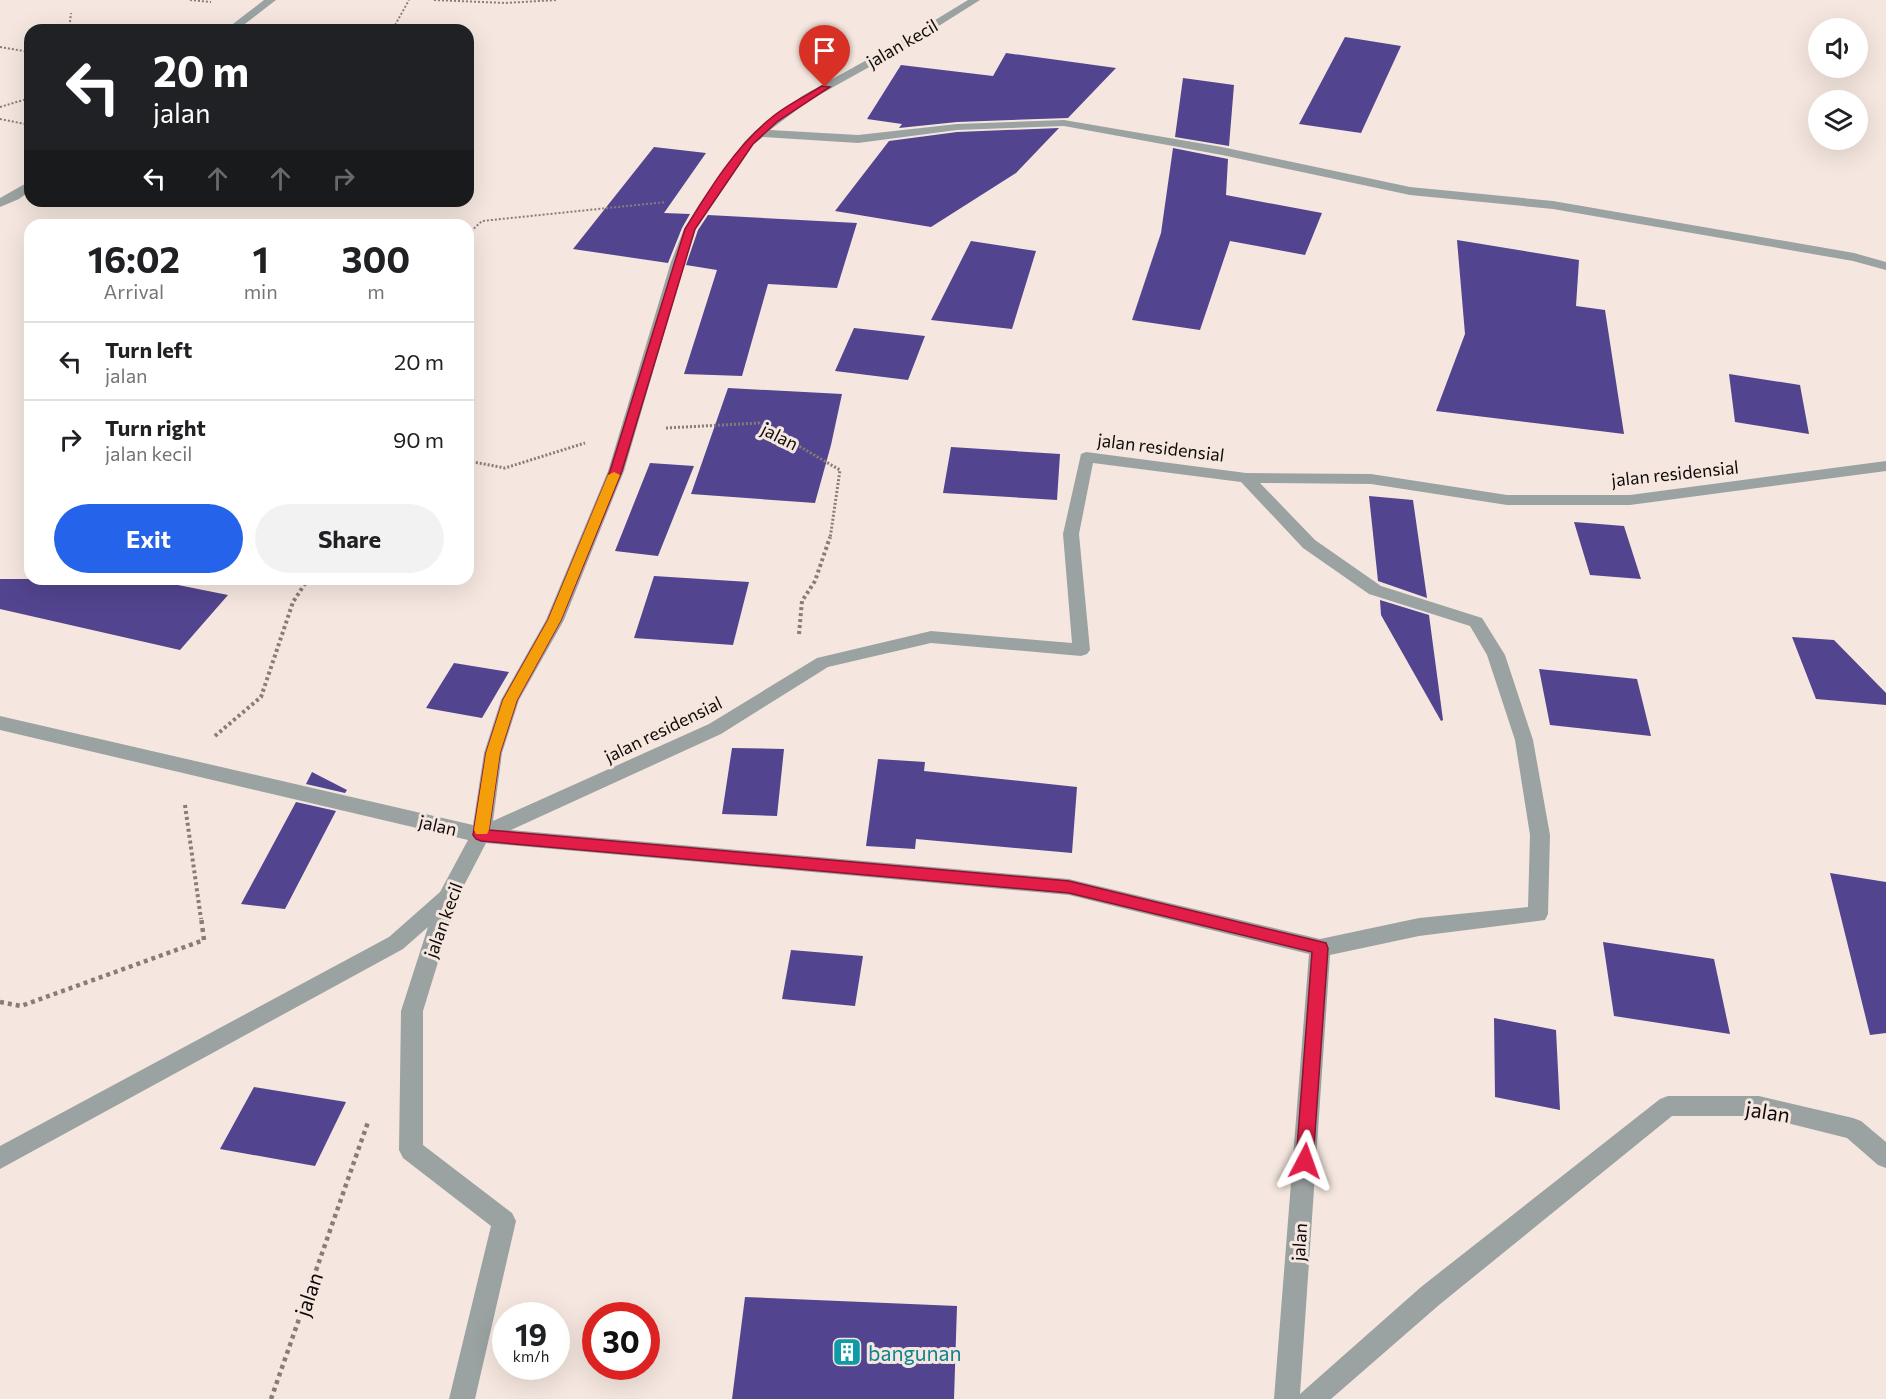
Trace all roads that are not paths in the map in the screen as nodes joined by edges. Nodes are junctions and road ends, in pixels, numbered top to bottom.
1 (271, 0) edge
2 (975, 0) edge
3 (238, 24) edge
4 (759, 133) junction
5 (24, 189) edge
6 (0, 203) edge
7 (1886, 266) edge
8 (1886, 466) edge
9 (1246, 478) junction
10 (0, 723) edge
11 (481, 835) junction
12 (448, 896) junction
13 (1320, 948) junction
14 (1886, 1156) edge
15 (0, 1158) edge
16 (462, 1399) edge
17 (1287, 1399) edge
18 (1311, 1399) edge

1 - 3 street
2 - 4 street, jalan kecil
4 - 7 street
4 - 11 street, jalan kecil
5 - 6 street
8 - 9 street, jalan residensial
9 - 11 street, jalan residensial
9 - 13 street
10 - 11 street, jalan
11 - 12 street, jalan kecil
11 - 13 street, jalan
12 - 15 street
12 - 16 street, jalan kecil
13 - 17 street, jalan
14 - 18 street, jalan

